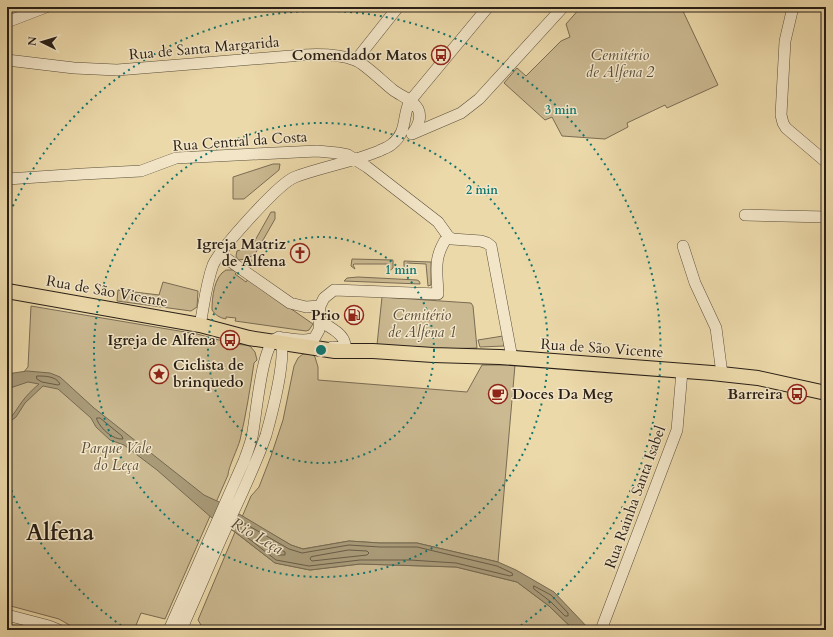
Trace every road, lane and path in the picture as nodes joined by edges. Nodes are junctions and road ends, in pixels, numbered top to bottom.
1 (46, 7) edge
2 (398, 7) edge
3 (488, 7) edge
4 (563, 7) edge
5 (793, 7) edge
6 (7, 22) edge
7 (7, 60) edge
8 (356, 60) junction
9 (406, 108) junction
10 (415, 130) junction
11 (392, 145) junction
12 (355, 160) junction
13 (826, 162) edge
14 (7, 180) edge
15 (745, 215) dead end
16 (826, 217) edge
17 (448, 236) junction
18 (683, 246) dead end
19 (220, 254) junction
20 (7, 291) edge
21 (320, 306) junction
22 (320, 321) junction
23 (200, 324) junction
24 (254, 339) junction
25 (276, 339) junction
26 (308, 342) junction
27 (345, 344) junction
28 (327, 350) junction
29 (373, 351) junction
30 (512, 358) junction
31 (265, 361) junction
32 (281, 364) junction
33 (682, 371) junction
34 (722, 374) junction
35 (262, 381) junction
36 (279, 382) junction
37 (826, 393) edge
38 (239, 487) junction
39 (213, 545) junction
40 (7, 614) edge
41 (602, 627) edge
42 (59, 630) edge
43 (169, 630) edge
44 (181, 630) edge

1 - 6 street
2 - 8 street
3 - 9 street
4 - 10 street
5 - 13 street
7 - 8 street, Rua de Santa Margarida
8 - 9 street, Rua de Santa Margarida
9 - 10 street, Rua de Santa Margarida
9 - 11 street
10 - 11 street
11 - 12 street
12 - 14 street, Rua Central da Costa
12 - 17 street, Rua Central da Costa
12 - 19 street
15 - 16 street
17 - 21 street
17 - 30 street
18 - 34 street
19 - 21 street
19 - 23 street
20 - 23 main road, Rua de São Vicente
21 - 22 street
22 - 26 street
22 - 27 street
23 - 24 main road, Rua de São Vicente
23 - 25 main road, Rua de São Vicente
24 - 25 main road, Rua de São Vicente
24 - 31 street
25 - 26 main road, Rua de São Vicente
25 - 31 street
25 - 32 street
26 - 27 main road, Rua de São Vicente
26 - 28 main road, Rua de São Vicente
26 - 32 street
27 - 28 street, Rua de São Vicente
27 - 29 main road, Rua de São Vicente
28 - 29 main road, Rua de São Vicente
29 - 30 main road, Rua de São Vicente
30 - 33 main road, Rua de São Vicente
31 - 35 street
32 - 36 street
33 - 34 main road, Rua de São Vicente
33 - 41 street, Rua Rainha Santa Isabel
34 - 37 main road, Rua de São Vicente
35 - 36 street
35 - 38 street
36 - 38 street
38 - 39 street
39 - 43 street
39 - 44 street
40 - 42 street

